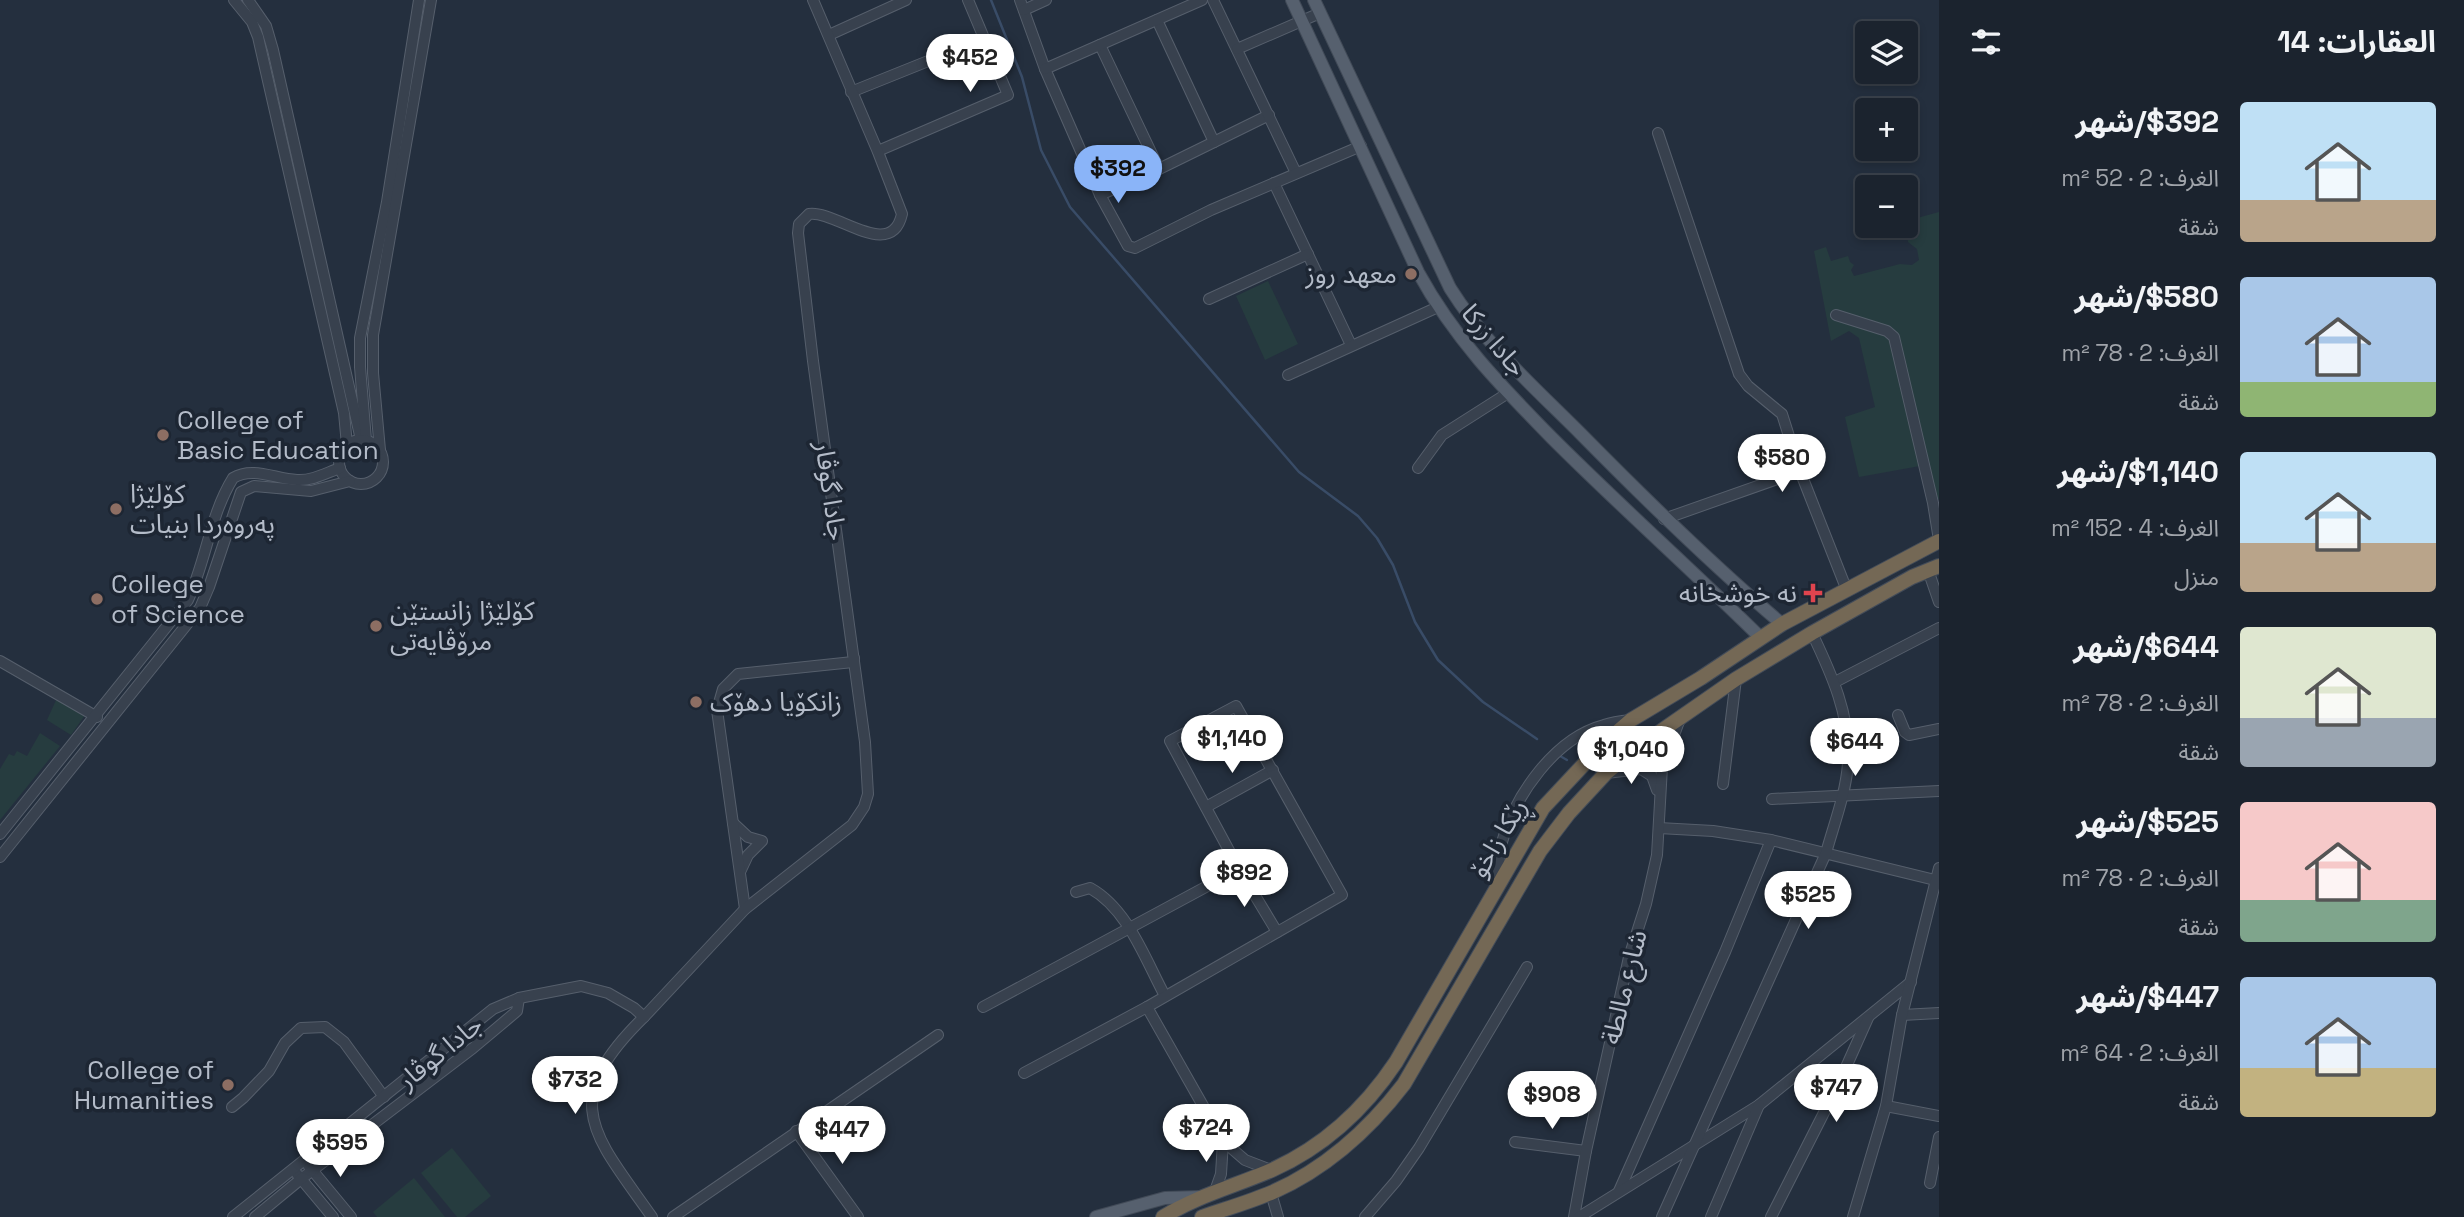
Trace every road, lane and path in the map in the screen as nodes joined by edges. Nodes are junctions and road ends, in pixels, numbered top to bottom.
1 (234, 0) edge
2 (248, 0) edge
3 (419, 0) edge
4 (430, 0) edge
5 (813, 0) edge
6 (968, 0) edge
7 (1046, 0) edge
8 (1202, 0) edge
9 (1213, 0) edge
10 (1292, 0) edge
11 (1314, 0) edge
12 (901, 1) edge
13 (1022, 5) edge
14 (1320, 13) junction
15 (1157, 20) junction
16 (1301, 20) junction
17 (828, 34) junction
18 (983, 39) junction
19 (1100, 45) junction
20 (1237, 49) junction
21 (1045, 69) junction
22 (851, 92) junction
23 (1269, 115) junction
24 (1658, 133) dead end
25 (1214, 142) junction
26 (1361, 146) junction
27 (878, 151) junction
28 (1159, 169) junction
29 (1296, 173) junction
30 (1274, 183) junction
31 (1100, 195) junction
32 (1308, 254) junction
33 (1209, 299) dead end
34 (1438, 307) junction
35 (1836, 315) dead end
36 (1351, 345) junction
37 (1288, 375) dead end
38 (1508, 393) junction
39 (364, 441) junction
40 (347, 445) junction
41 (380, 450) junction
42 (340, 468) junction
43 (1418, 468) dead end
44 (1800, 471) junction
45 (350, 481) junction
46 (1936, 503) edge
47 (1664, 519) junction
48 (1939, 541) edge
49 (1933, 568) edge
50 (1846, 589) junction
51 (1939, 603) edge
52 (1766, 611) junction
53 (1782, 624) junction
54 (1749, 626) junction
55 (1939, 628) edge
56 (1812, 633) junction
57 (1761, 638) junction
58 (855, 658) junction
59 (0, 661) edge
60 (1736, 679) junction
61 (1835, 682) junction
62 (1898, 715) dead end
63 (97, 717) junction
64 (1680, 717) junction
65 (1631, 720) junction
66 (1939, 729) edge
67 (1273, 770) junction
68 (1606, 773) junction
69 (1723, 784) dead end
70 (1939, 791) edge
71 (1842, 794) junction
72 (1658, 797) junction
73 (1772, 799) dead end
74 (1206, 807) junction
75 (731, 822) junction
76 (1659, 828) junction
77 (0, 834) edge
78 (1523, 840) junction
79 (1772, 840) junction
80 (1540, 850) junction
81 (1826, 853) junction
82 (0, 857) edge
83 (1939, 867) edge
84 (1240, 869) junction
85 (740, 872) junction
86 (1936, 880) junction
87 (1496, 888) junction
88 (1076, 892) dead end
89 (1936, 893) edge
90 (744, 909) junction
91 (1128, 929) junction
92 (1276, 932) junction
93 (1527, 967) dead end
94 (1911, 982) junction
95 (1165, 996) junction
96 (519, 998) junction
97 (983, 1007) dead end
98 (1147, 1007) junction
99 (1939, 1013) edge
100 (1902, 1015) junction
101 (1870, 1016) junction
102 (644, 1017) junction
103 (938, 1035) dead end
104 (1024, 1073) dead end
105 (384, 1097) junction
106 (1759, 1105) junction
107 (1886, 1106) junction
108 (232, 1107) dead end
109 (1939, 1116) edge
110 (796, 1131) junction
111 (1939, 1137) edge
112 (1223, 1141) junction
113 (1515, 1142) dead end
114 (1693, 1148) junction
115 (1586, 1151) junction
116 (304, 1160) junction
117 (293, 1169) junction
118 (312, 1170) junction
119 (1271, 1170) junction
120 (301, 1178) junction
121 (1930, 1183) dead end
122 (1619, 1191) junction
123 (1271, 1193) junction
124 (1208, 1194) junction
125 (233, 1217) edge
126 (256, 1217) edge
127 (333, 1217) edge
128 (351, 1217) edge
129 (652, 1217) edge
130 (673, 1217) edge
131 (858, 1217) edge
132 (1096, 1217) edge
133 (1163, 1217) edge
134 (1202, 1217) edge
135 (1278, 1217) edge
136 (1365, 1217) edge
137 (1574, 1217) edge
138 (1580, 1217) edge
139 (1662, 1217) edge
140 (1711, 1217) edge
141 (1771, 1217) edge
142 (1853, 1217) edge

1 - 40 street
2 - 39 street
3 - 39 street
4 - 41 street
5 - 17 street, جادا گوڤار
6 - 18 street
7 - 13 street
8 - 15 street
9 - 20 street
10 - 16 main road, جادا زرکا
11 - 14 main road, جادا زرکا
12 - 17 street
13 - 21 street
14 - 16 street
14 - 47 main road, جادا زرکا
15 - 19 street
15 - 25 street
16 - 20 street
16 - 26 main road, جادا زرکا
17 - 22 street, جادا گوڤار
18 - 22 street
18 - 27 street
19 - 21 street
19 - 28 street
20 - 23 street
21 - 31 street
22 - 27 street, جادا گوڤار
23 - 25 street
23 - 29 street
24 - 44 street
25 - 28 street
26 - 29 street
26 - 34 main road, جادا زرکا
27 - 58 street, جادا گوڤار
28 - 31 street
29 - 30 street
30 - 31 street
30 - 32 street
32 - 33 street
32 - 36 street
34 - 36 street
34 - 38 main road, جادا زرکا
35 - 46 street
36 - 37 street
38 - 43 street
38 - 54 main road, جادا زرکا
39 - 40 street
39 - 41 street
40 - 42 street
41 - 45 street
42 - 45 street
42 - 63 street
44 - 47 street
44 - 50 street
45 - 82 street
46 - 48 street
47 - 52 main road, جادا زرکا
48 - 50 highway, ڕێکا زاخۆ
49 - 51 street
49 - 56 highway, ڕێکا زاخۆ
50 - 53 highway, ڕێکا زاخۆ
52 - 53 main road, جادا زرکا
52 - 54 main road
53 - 57 highway, ڕێکا زاخۆ
54 - 57 main road, جادا زرکا
55 - 61 street
56 - 60 highway, ڕێکا زاخۆ
56 - 61 street
57 - 65 highway, ڕێکا زاخۆ
58 - 75 street
58 - 90 street, جادا گوڤار
59 - 63 street
60 - 64 highway, ڕێکا زاخۆ
60 - 69 street
61 - 71 street
62 - 66 street
63 - 77 street
64 - 68 highway, ڕێکا زاخۆ
64 - 72 street, شارع مالطة
65 - 78 highway, ڕێکا زاخۆ
65 - 87 street
67 - 74 street
67 - 74 street
67 - 92 street
68 - 72 street, شارع مالطة
68 - 80 highway, ڕێکا زاخۆ
70 - 71 street
71 - 73 street
71 - 81 street
72 - 76 street, شارع مالطة
74 - 84 street
75 - 85 street
75 - 85 street
76 - 79 street
76 - 115 street, شارع مالطة
78 - 80 highway
78 - 87 highway, ڕێکا زاخۆ
79 - 81 street
79 - 122 street
80 - 123 highway, ڕێکا زاخۆ
81 - 86 street
81 - 114 street
83 - 86 street
84 - 91 street
84 - 92 street
85 - 90 street
86 - 89 street
87 - 119 highway, ڕێکا زاخۆ
88 - 91 street
89 - 94 street
90 - 102 street, جادا گوڤار
91 - 95 street
91 - 97 street
92 - 95 street
93 - 136 street
94 - 100 street
94 - 101 street
95 - 98 street
96 - 102 street, جادا گوڤار
96 - 105 street, جادا گوڤار
96 - 118 street, جادا گوڤار
98 - 104 street
98 - 112 street
99 - 100 street
100 - 107 street
101 - 106 street
101 - 141 street
102 - 129 street, جادا گوڤار
103 - 110 street
105 - 108 street
105 - 116 street, جادا گوڤار
106 - 114 street
106 - 140 street
107 - 109 street
107 - 142 street
110 - 130 street
110 - 131 street
111 - 121 street
112 - 119 street
112 - 124 street
113 - 115 street
114 - 122 street
114 - 139 street
115 - 137 street, شارع مالطة
116 - 117 street, جادا گوڤار
116 - 118 street
117 - 120 street
117 - 125 street, جادا گوڤار
118 - 120 street, جادا گوڤار
118 - 128 street
119 - 124 highway, ڕێکا زاخۆ
120 - 126 street, جادا گوڤار
120 - 127 street
122 - 138 street
123 - 134 highway, ڕێکا زاخۆ
123 - 135 street
124 - 132 main road, ڕێکا زاخۆ
124 - 133 highway, ڕێکا زاخۆ

